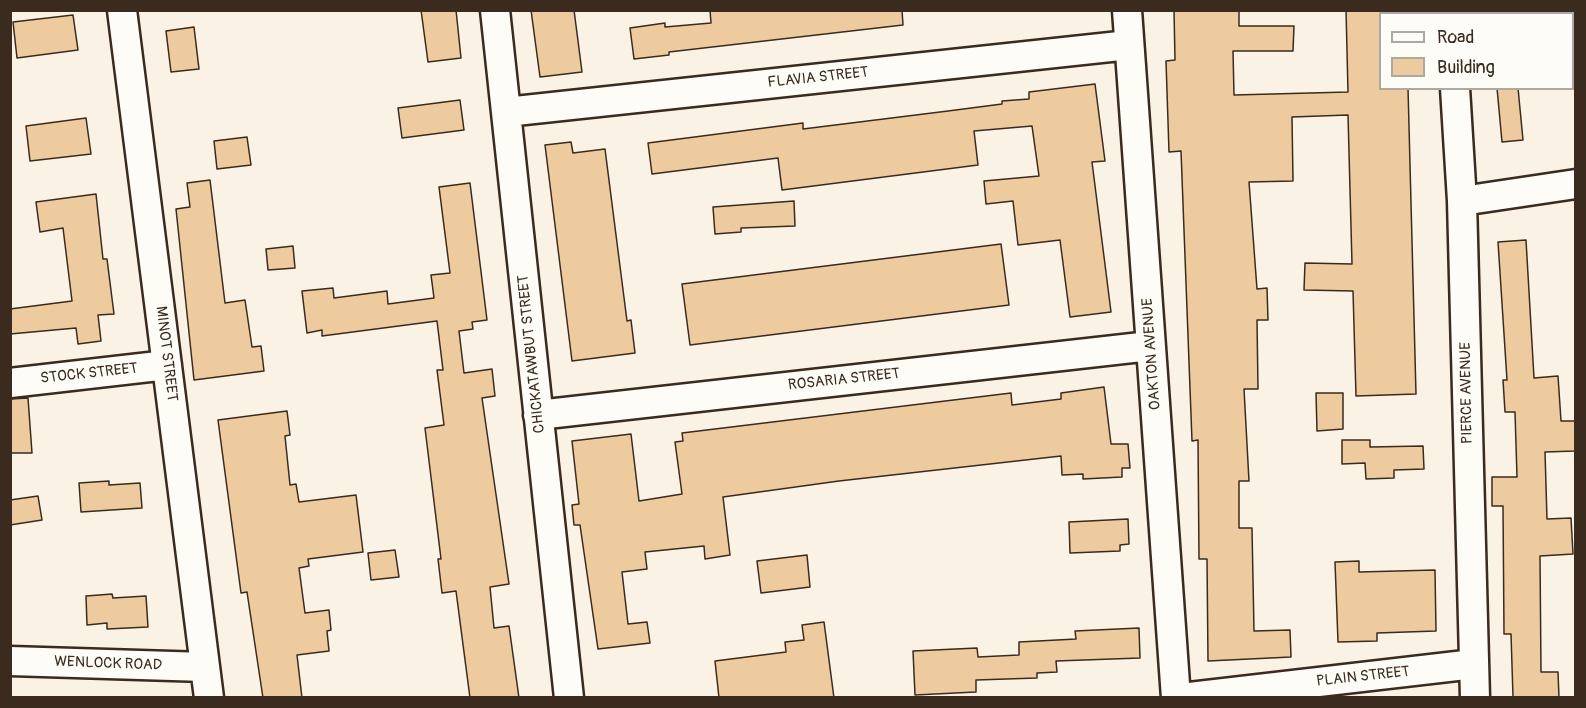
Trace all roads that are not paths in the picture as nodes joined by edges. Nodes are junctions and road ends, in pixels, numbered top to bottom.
1 (122, 10) edge
2 (495, 10) edge
3 (1127, 10) edge
4 (1129, 45) junction
5 (1455, 90) edge
6 (506, 112) junction
7 (1575, 184) edge
8 (1462, 201) junction
9 (1150, 346) junction
10 (167, 365) junction
11 (10, 383) edge
12 (538, 415) junction
13 (10, 661) edge
14 (1474, 664) junction
15 (206, 667) junction
16 (209, 698) edge
17 (569, 698) edge
18 (1176, 698) edge
19 (1181, 698) edge
20 (1475, 698) edge

1 - 10 street, MINOT STREET
2 - 6 street, CHICKATAWBUT STREET
3 - 4 street, OAKTON AVENUE
4 - 6 street, FLAVIA STREET
4 - 9 street, OAKTON AVENUE
5 - 8 street, PIERCE AVENUE
6 - 12 street, CHICKATAWBUT STREET
7 - 8 street
8 - 14 street, PIERCE AVENUE
9 - 12 street, ROSARIA STREET
9 - 18 street, OAKTON AVENUE
10 - 11 street, STOCK STREET
10 - 15 street, MINOT STREET
12 - 17 street, CHICKATAWBUT STREET
13 - 15 street, WENLOCK ROAD
14 - 19 street, PLAIN STREET
14 - 20 street, PIERCE AVENUE
15 - 16 street, MINOT STREET

